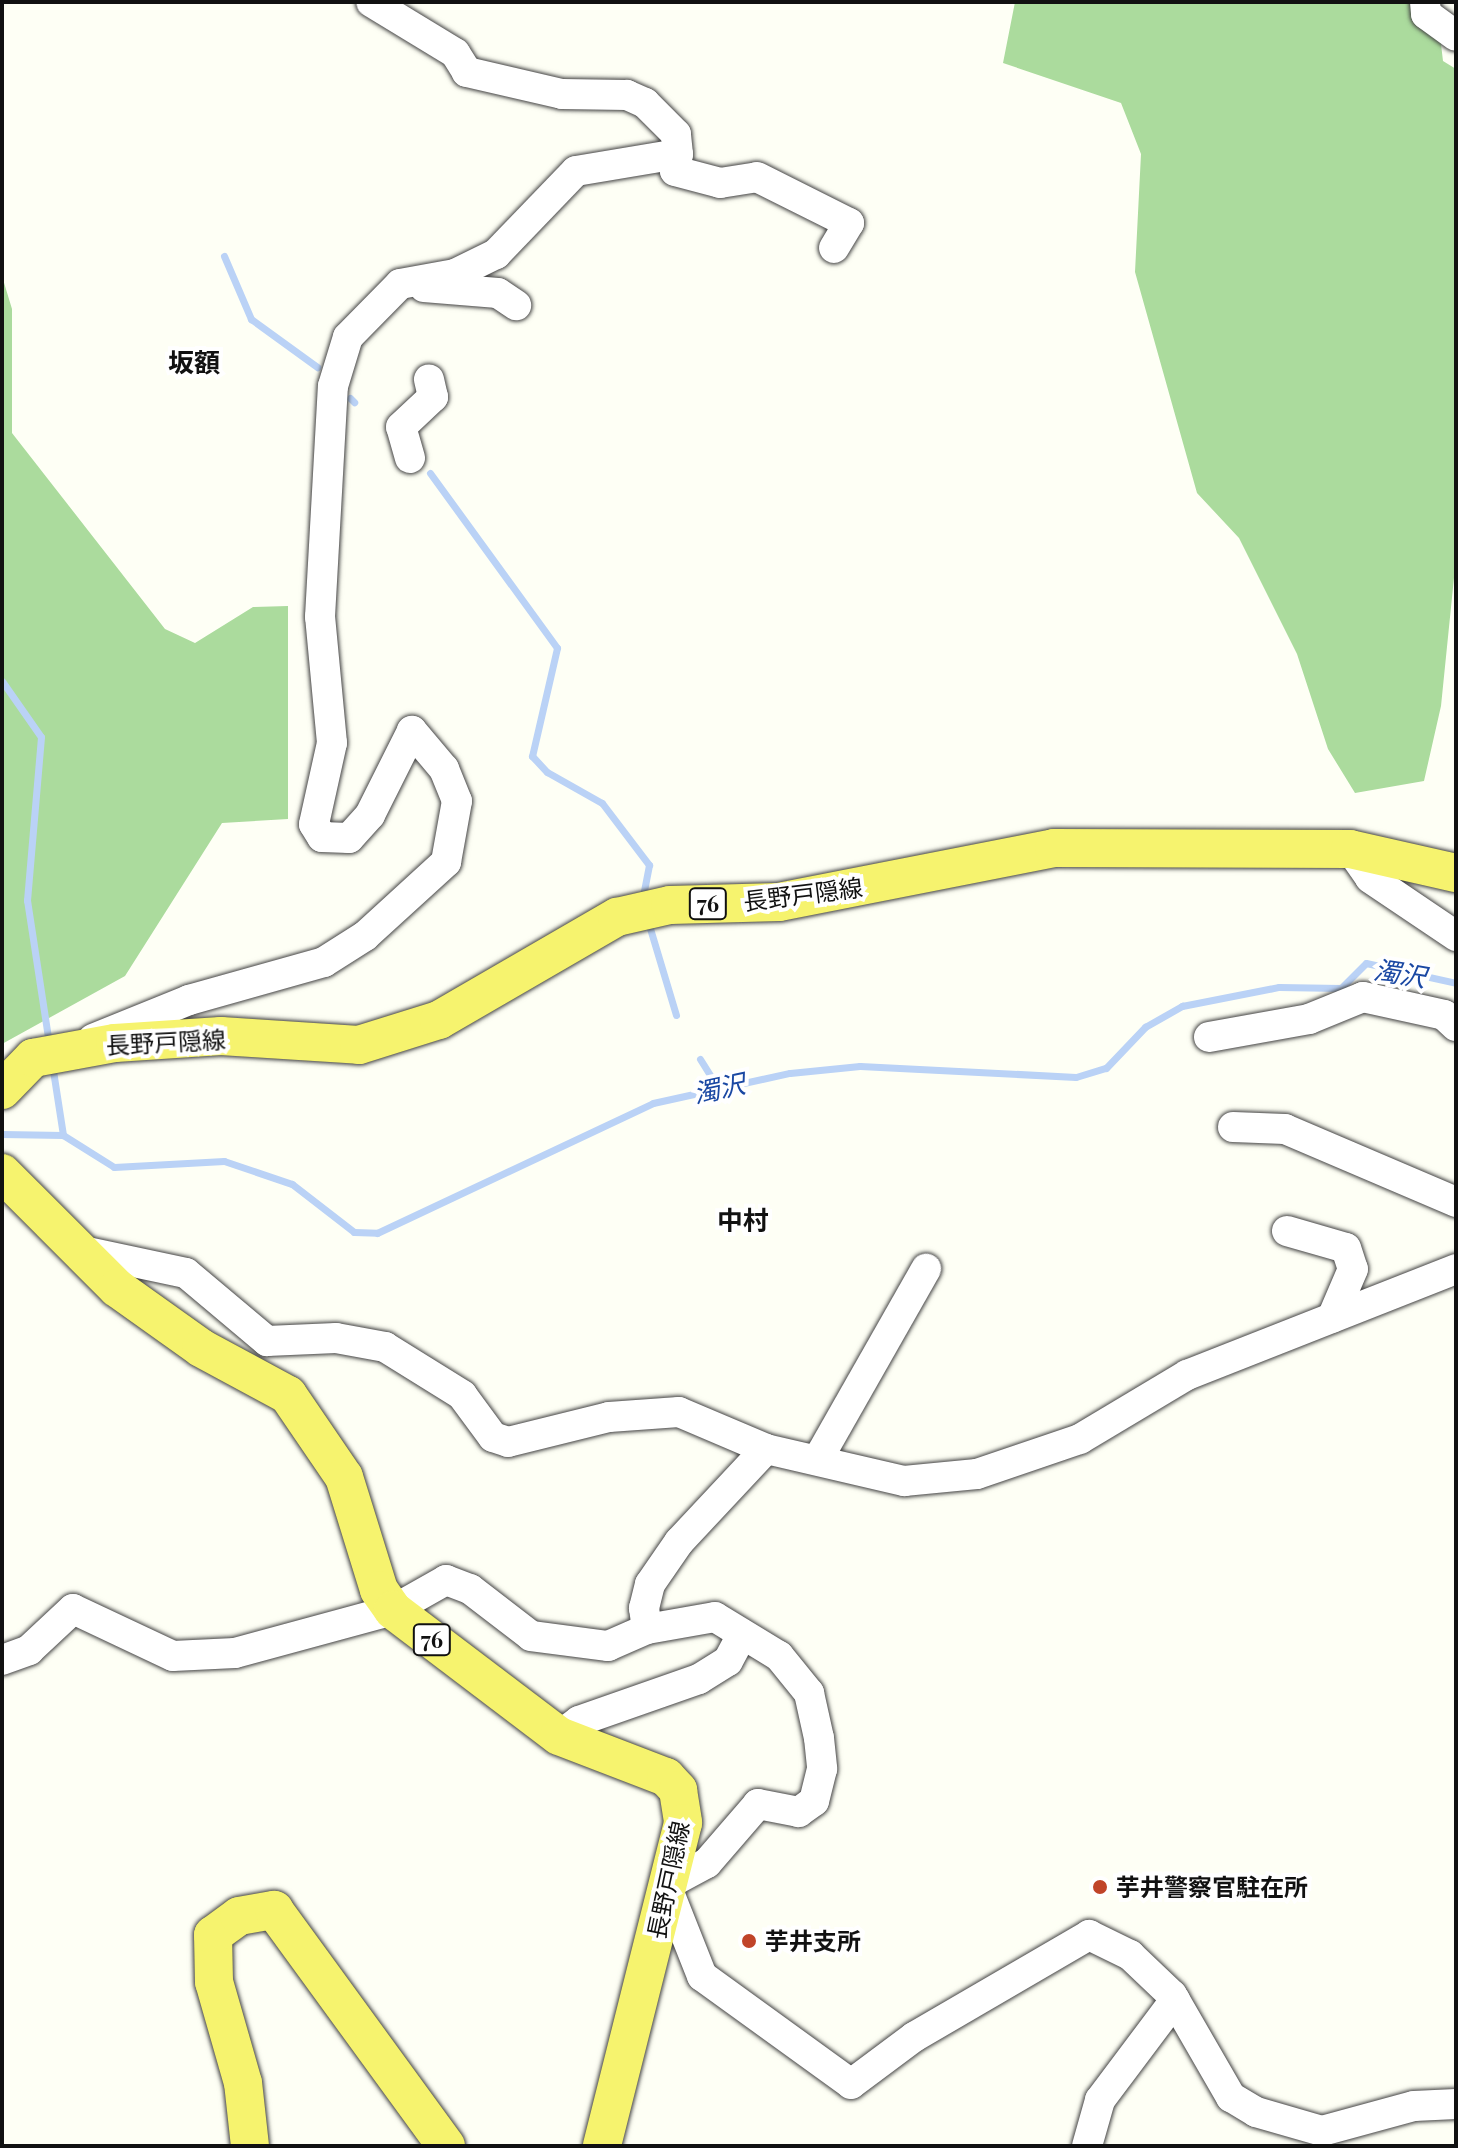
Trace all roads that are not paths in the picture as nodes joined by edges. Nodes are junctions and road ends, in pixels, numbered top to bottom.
1 (371, 2) edge
2 (1425, 2) edge
3 (1456, 36) edge
4 (678, 154) junction
5 (834, 248) dead end
6 (411, 282) junction
7 (516, 305) dead end
8 (429, 379) dead end
9 (410, 458) dead end
10 (1350, 849) junction
11 (1456, 873) edge
12 (1456, 936) edge
13 (1456, 1026) edge
14 (1209, 1037) dead end
15 (72, 1049) junction
16 (2, 1090) edge
17 (1233, 1127) dead end
18 (2, 1173) edge
19 (1456, 1202) edge
20 (1287, 1231) dead end
21 (87, 1252) junction
22 (926, 1269) dead end
23 (1456, 1269) edge
24 (1332, 1318) junction
25 (766, 1449) junction
26 (818, 1459) junction
27 (393, 1610) junction
28 (647, 1629) junction
29 (740, 1638) junction
30 (2, 1660) edge
31 (559, 1736) junction
32 (666, 1885) junction
33 (1175, 2000) junction
34 (1456, 2104) edge
35 (250, 2146) edge
36 (446, 2146) edge
37 (602, 2146) edge
38 (1087, 2146) edge

1 - 4 street
2 - 3 street
4 - 5 street
4 - 6 street
6 - 7 street
6 - 15 street
8 - 9 street
10 - 11 main road, 長野戸隠線 / 76
10 - 12 street
10 - 15 main road, 長野戸隠線 / 76
13 - 14 street
15 - 16 main road, 長野戸隠線 / 76
17 - 19 street
18 - 21 main road, 長野戸隠線 / 76
20 - 24 street
21 - 25 street
21 - 27 main road, 長野戸隠線 / 76
22 - 26 street
23 - 24 street
24 - 26 street
25 - 26 street
25 - 28 street
27 - 28 street
27 - 30 street
27 - 31 main road, 長野戸隠線 / 76
28 - 29 street
29 - 31 street
29 - 32 street
31 - 32 main road, 長野戸隠線 / 76
32 - 33 street
32 - 37 main road, 長野戸隠線 / 76
33 - 34 street
33 - 38 street
35 - 36 main road

